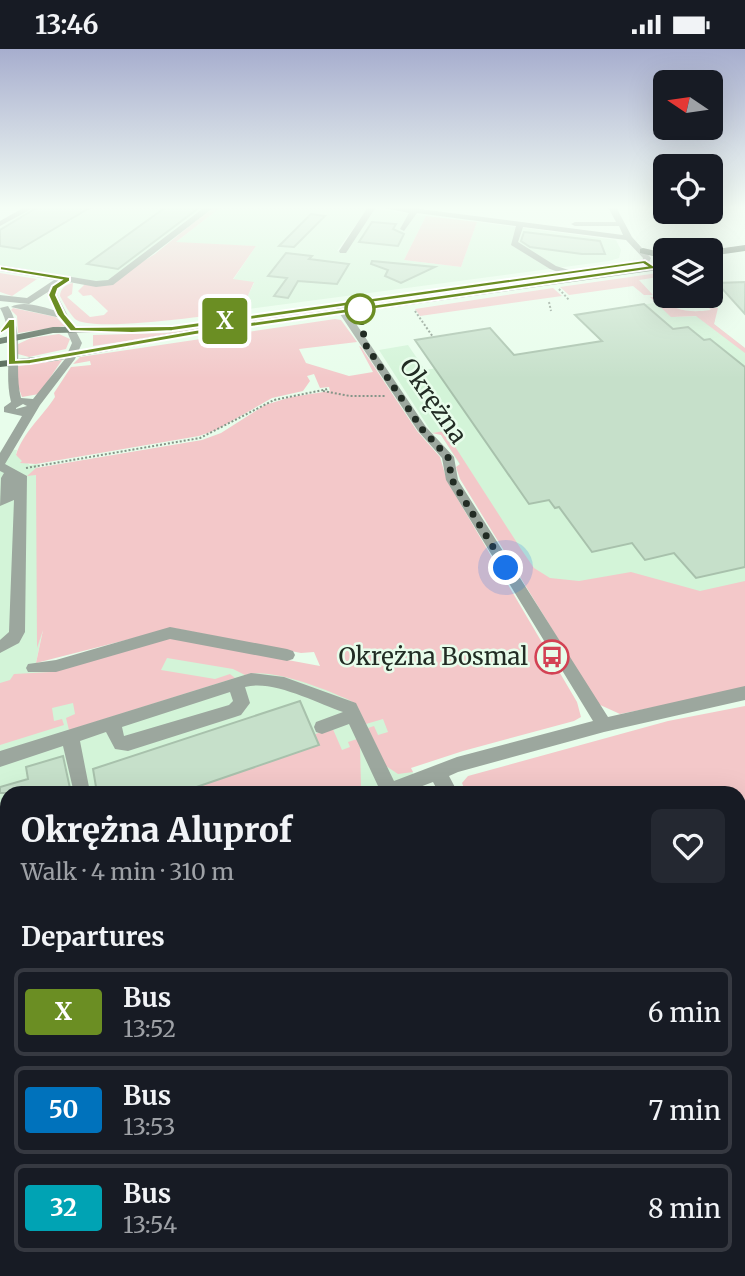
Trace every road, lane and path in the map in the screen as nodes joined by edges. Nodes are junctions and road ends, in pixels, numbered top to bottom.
1 (135, 264) edge
2 (546, 264) edge
3 (648, 265) junction
4 (653, 265) edge
5 (620, 266) joint
6 (0, 268) edge
7 (569, 273) junction
8 (65, 279) junction
9 (560, 290) dead end
10 (0, 298) edge
11 (569, 300) dead end
12 (549, 302) dead end
13 (412, 307) dead end
14 (2, 308) edge
15 (341, 308) junction
16 (551, 311) dead end
17 (62, 315) junction
18 (12, 320) junction
19 (73, 329) junction
20 (0, 331) edge
21 (433, 337) dead end
22 (6, 339) edge
23 (71, 354) junction
24 (6, 363) edge
25 (328, 389) dead end
26 (321, 390) junction
27 (400, 395) junction
28 (9, 408) edge
29 (32, 409) junction
30 (3, 463) edge
31 (0, 502) edge
32 (0, 647) edge
33 (287, 655) dead end
34 (34, 668) dead end
35 (236, 684) junction
36 (745, 693) edge
37 (354, 715) junction
38 (112, 723) junction
39 (604, 725) junction
40 (322, 727) dead end
41 (70, 736) junction
42 (0, 758) edge
43 (437, 772) junction
44 (80, 786) edge
45 (383, 786) edge
46 (399, 786) edge
47 (445, 786) edge

1 - 8 street
2 - 7 street
3 - 4 main road
3 - 5 main road
3 - 15 main road
5 - 7 main road
6 - 8 street
7 - 15 main road
8 - 10 street
8 - 17 street
9 - 11 path
12 - 16 path
13 - 21 path
14 - 17 street
14 - 18 street
15 - 19 main road
15 - 23 main road
15 - 27 street, Okrężna
17 - 19 street
18 - 20 street
18 - 22 street
19 - 22 main road
19 - 23 street
22 - 24 street
23 - 24 main road
23 - 29 street
24 - 28 street
25 - 26 path
26 - 27 path
26 - 30 path
27 - 39 street, Okrężna
28 - 29 street
29 - 30 street
30 - 31 street
30 - 32 street
33 - 34 street
35 - 37 street
35 - 38 street
35 - 38 street
36 - 39 street
37 - 40 street
37 - 45 street
38 - 41 street
39 - 43 street
41 - 42 street
41 - 44 street
43 - 46 street
43 - 47 street

